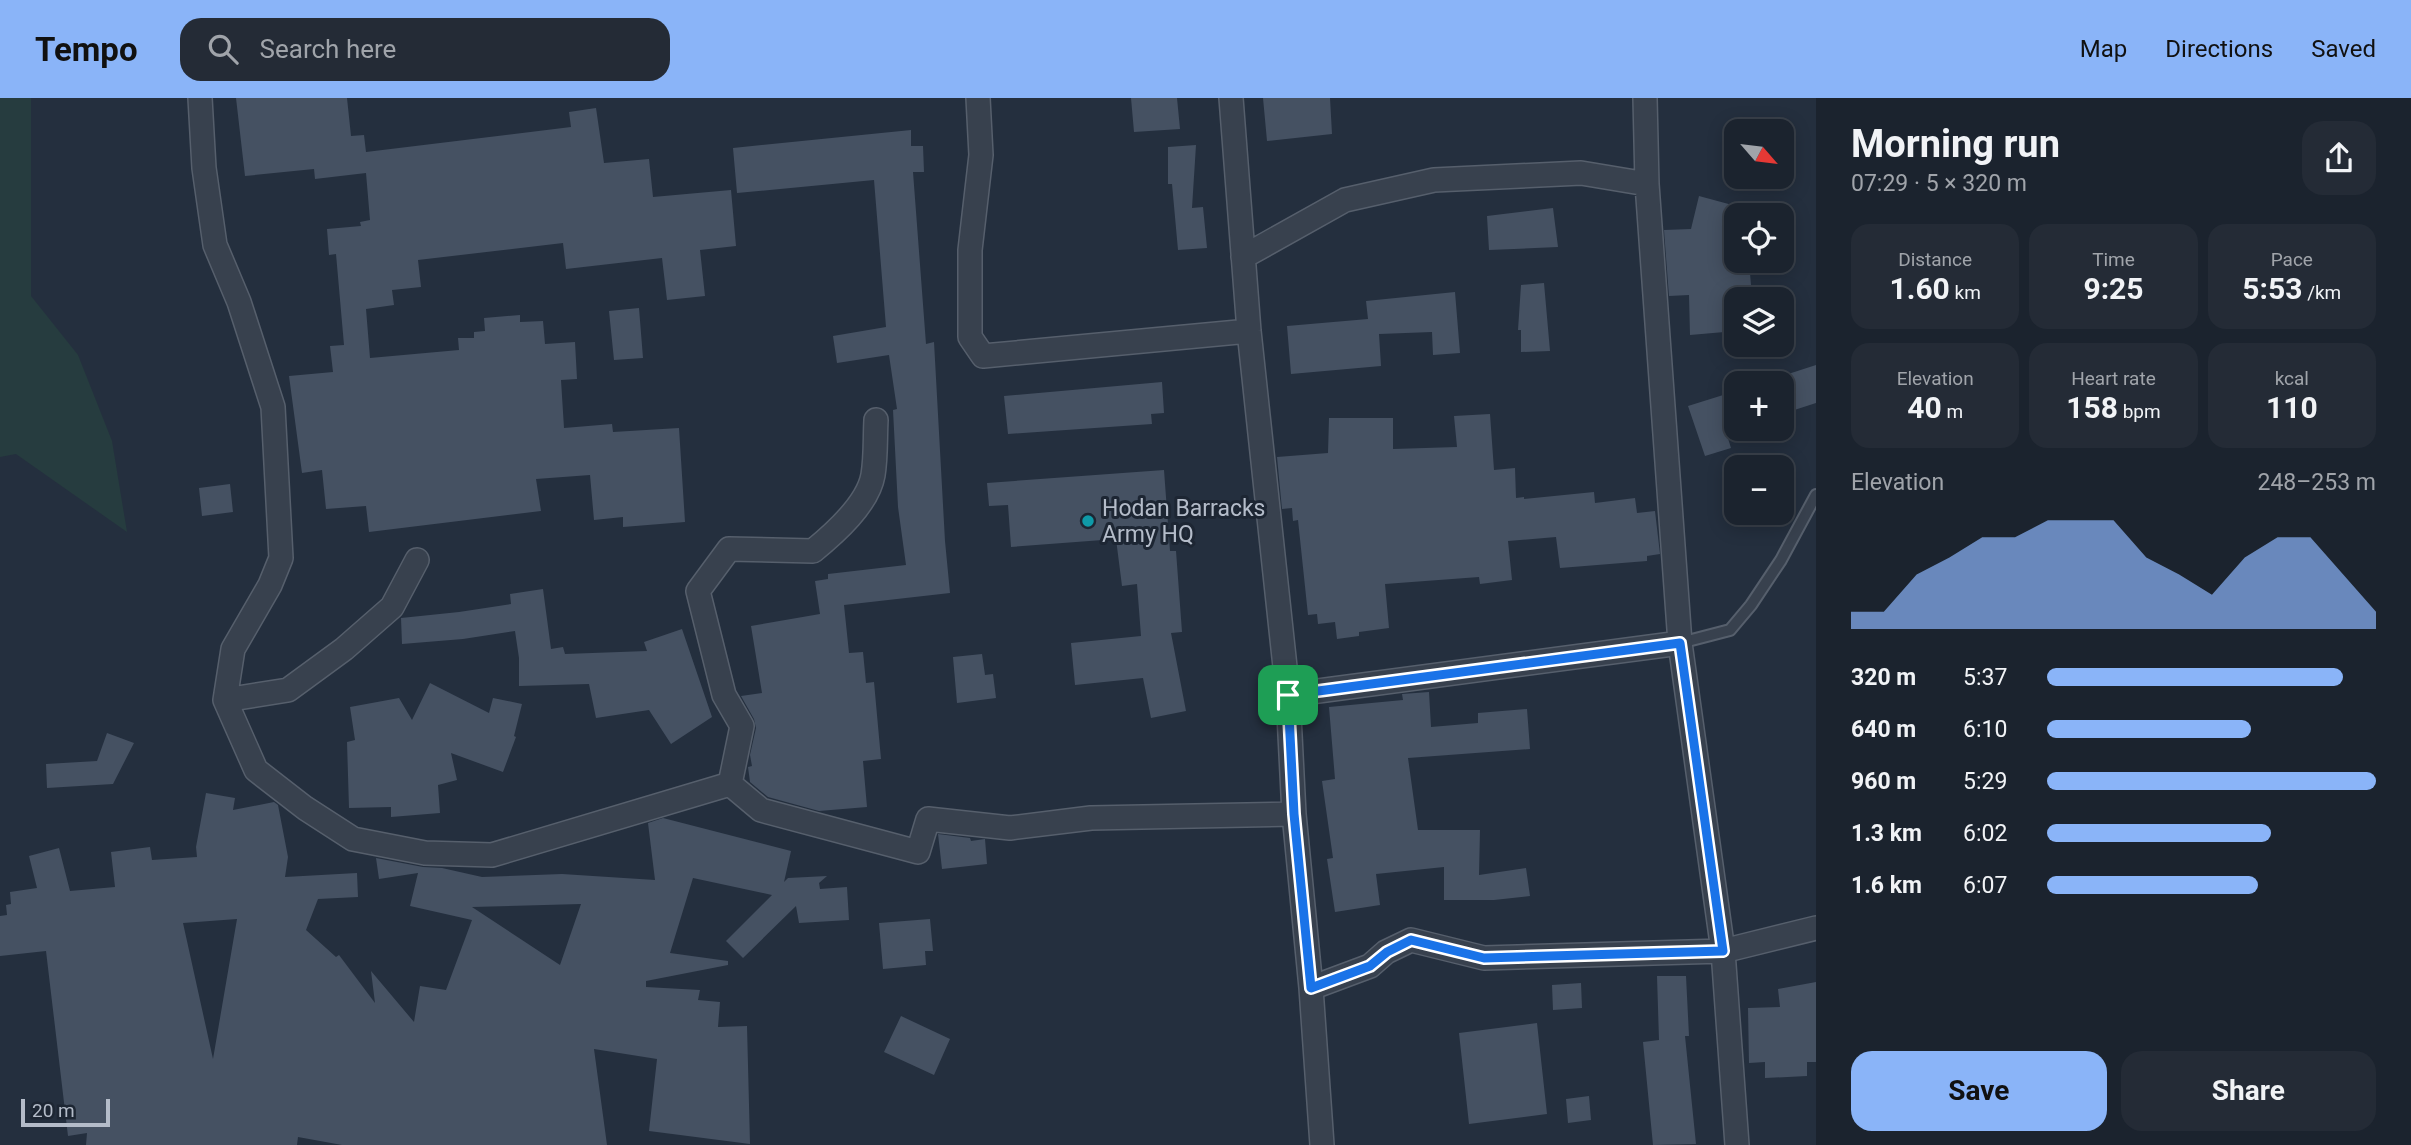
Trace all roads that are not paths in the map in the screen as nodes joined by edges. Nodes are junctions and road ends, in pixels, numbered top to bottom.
1 (200, 98) edge
2 (978, 98) edge
3 (1231, 98) edge
4 (1645, 98) edge
5 (1647, 184) junction
6 (1243, 257) junction
7 (1250, 331) junction
8 (876, 420) dead end
9 (1816, 495) edge
10 (417, 560) dead end
11 (1680, 643) junction
12 (1288, 695) junction
13 (225, 699) junction
14 (730, 784) junction
15 (1294, 814) junction
16 (1816, 928) edge
17 (1723, 951) junction
18 (1311, 988) junction
19 (1322, 1145) edge
20 (1737, 1145) edge

1 - 13 street
2 - 7 street
3 - 6 street
4 - 5 street
5 - 6 street
5 - 11 street
6 - 7 street
7 - 12 street
8 - 14 street
9 - 11 lane
10 - 13 street
11 - 12 street
11 - 17 street
12 - 15 street
13 - 14 street
14 - 15 street
15 - 18 street
16 - 17 street
17 - 18 street
17 - 20 street
18 - 19 street

